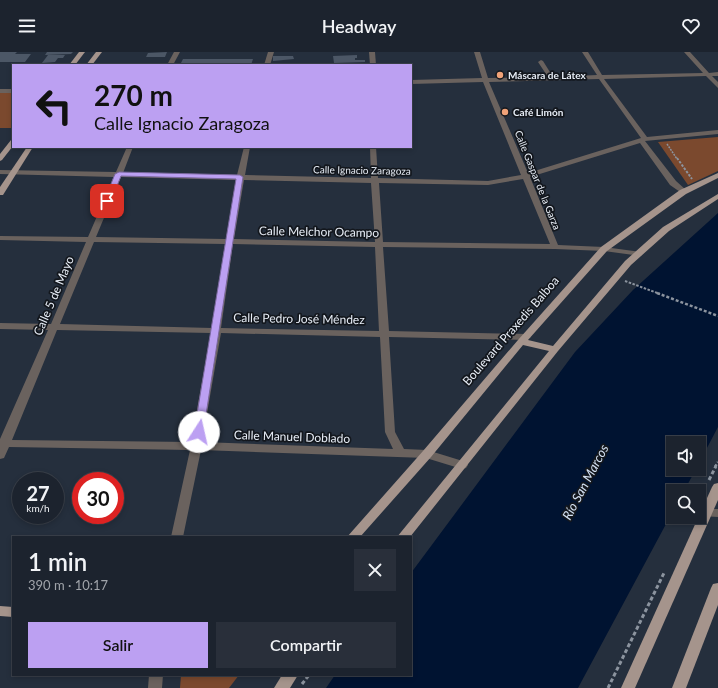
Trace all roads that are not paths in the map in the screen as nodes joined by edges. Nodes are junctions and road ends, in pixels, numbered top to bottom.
1 (82, 52) edge
2 (99, 52) edge
3 (177, 52) edge
4 (271, 52) edge
5 (372, 52) edge
6 (477, 52) edge
7 (585, 52) edge
8 (687, 52) edge
9 (541, 62) dead end
10 (73, 64) edge
11 (90, 64) edge
12 (171, 64) edge
13 (267, 64) edge
14 (373, 64) edge
15 (706, 74) junction
16 (718, 74) edge
17 (601, 78) junction
18 (552, 79) junction
19 (486, 81) junction
20 (412, 82) edge
21 (718, 86) edge
22 (0, 91) edge
23 (12, 91) edge
24 (718, 132) edge
25 (644, 140) junction
26 (12, 142) edge
27 (29, 148) edge
28 (130, 148) edge
29 (247, 148) edge
30 (373, 148) edge
31 (0, 159) edge
32 (0, 172) edge
33 (14, 172) junction
34 (119, 174) junction
35 (718, 174) edge
36 (526, 176) junction
37 (240, 177) junction
38 (374, 180) junction
39 (683, 192) junction
40 (0, 193) edge
41 (718, 196) edge
42 (0, 238) edge
43 (91, 240) junction
44 (229, 243) junction
45 (378, 244) junction
46 (555, 248) junction
47 (604, 250) junction
48 (638, 254) junction
49 (0, 326) edge
50 (54, 327) junction
51 (216, 330) junction
52 (384, 333) junction
53 (524, 339) junction
54 (555, 349) junction
55 (3, 443) edge
56 (197, 446) junction
57 (401, 454) junction
58 (427, 454) junction
59 (0, 455) edge
60 (462, 465) junction
61 (718, 487) edge
62 (712, 513) edge
63 (177, 536) edge
64 (354, 536) edge
65 (404, 536) edge
66 (718, 588) edge
67 (0, 611) edge
68 (12, 612) edge
69 (156, 676) edge
70 (290, 676) edge
71 (155, 688) edge
72 (281, 688) edge
73 (628, 688) edge
74 (679, 688) edge

1 - 10 main road
2 - 11 main road
3 - 12 street
4 - 13 street
5 - 14 street
6 - 19 street, Calle Gaspar de la Garza
7 - 17 street
8 - 15 street
9 - 18 street
15 - 16 street
15 - 17 street
15 - 21 street
17 - 18 street
17 - 25 street
18 - 19 street
19 - 20 street
19 - 36 street, Calle Gaspar de la Garza
22 - 23 street
24 - 25 street, Calle Ignacio Zaragoza
25 - 36 street, Calle Ignacio Zaragoza
25 - 39 street
26 - 31 main road
27 - 33 main road
28 - 34 street, Calle 5 de Mayo
29 - 37 street
30 - 38 street
32 - 33 street, Calle Ignacio Zaragoza
33 - 34 street, Calle Ignacio Zaragoza
33 - 40 main road
34 - 37 street, Calle Ignacio Zaragoza
34 - 43 street, Calle 5 de Mayo
35 - 39 main road, Boulevard Praxedis Balboa
36 - 38 street, Calle Ignacio Zaragoza
36 - 46 street, Calle Gaspar de la Garza
37 - 38 street, Calle Ignacio Zaragoza
37 - 44 street
38 - 45 street
39 - 47 main road, Boulevard Praxedis Balboa
41 - 48 main road
42 - 43 street, Calle Melchor Ocampo
43 - 44 street, Calle Melchor Ocampo
43 - 50 street, Calle 5 de Mayo
44 - 45 street, Calle Melchor Ocampo
44 - 51 street
45 - 46 street, Calle Melchor Ocampo
45 - 52 street
46 - 47 street, Calle Melchor Ocampo
47 - 48 street, Calle Melchor Ocampo
47 - 53 main road, Boulevard Praxedis Balboa
48 - 54 main road
49 - 50 street, Calle Pedro José Méndez
50 - 51 street, Calle Pedro José Méndez
50 - 55 street, Calle 5 de Mayo
51 - 52 street, Calle Pedro José Méndez
51 - 56 street
52 - 53 street, Calle Pedro José Méndez
52 - 57 street
53 - 54 main road
53 - 58 main road, Boulevard Praxedis Balboa
54 - 60 main road
55 - 56 street, Calle Manuel Doblado
55 - 59 street, Calle 5 de Mayo
56 - 57 street, Calle Manuel Doblado
56 - 63 street
57 - 58 street, Calle Manuel Doblado
58 - 60 street, Calle Manuel Doblado
58 - 64 main road, Boulevard Praxedis Balboa
60 - 65 main road
61 - 62 main road
62 - 73 main road
66 - 74 main road
67 - 68 main road
69 - 71 street
70 - 72 main road

